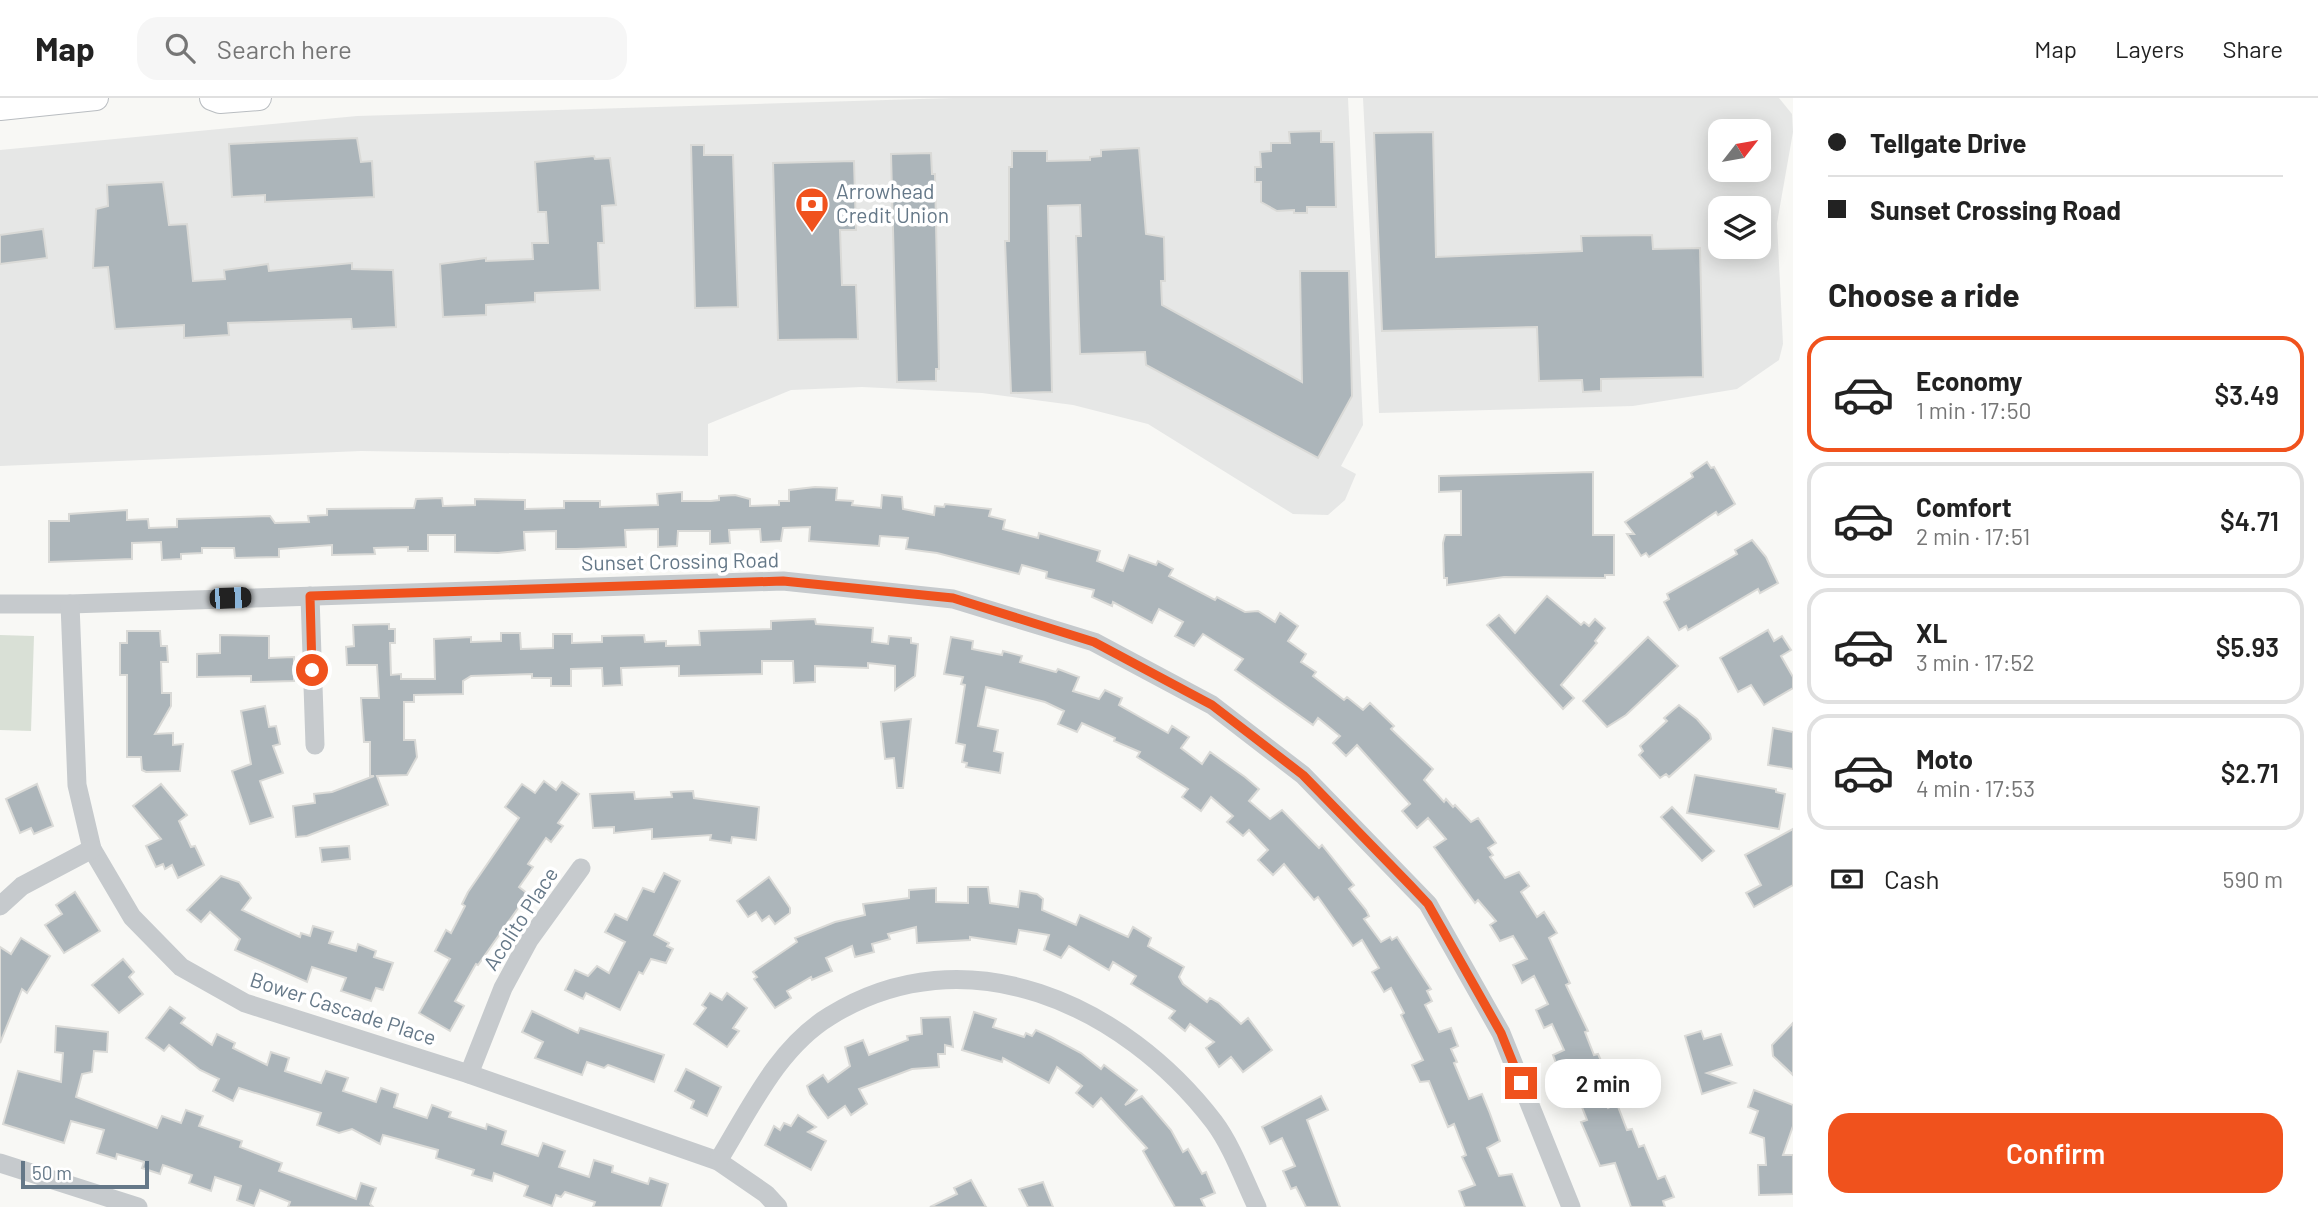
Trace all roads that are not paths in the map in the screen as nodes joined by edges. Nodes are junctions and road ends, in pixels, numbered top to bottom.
1 (96, 98) edge
2 (212, 98) edge
3 (259, 98) edge
4 (0, 108) edge
5 (310, 596) junction
6 (0, 604) edge
7 (70, 604) junction
8 (315, 745) dead end
9 (92, 849) junction
10 (581, 868) dead end
11 (0, 906) edge
12 (469, 1074) junction
13 (718, 1161) junction
14 (0, 1163) edge
15 (138, 1207) edge
16 (778, 1207) edge
17 (1257, 1207) edge
18 (1571, 1207) edge

1 - 4 main road
2 - 3 main road
5 - 7 street, Sunset Crossing Road
5 - 8 street
5 - 18 street, Sunset Crossing Road
6 - 7 street, Sunset Crossing Road
7 - 9 street, Bower Cascade Place
9 - 11 street
9 - 12 street, Bower Cascade Place
10 - 12 street, Acolito Place
12 - 13 street, Bower Cascade Place
13 - 16 street, Bower Cascade Place
13 - 17 street
14 - 15 street

